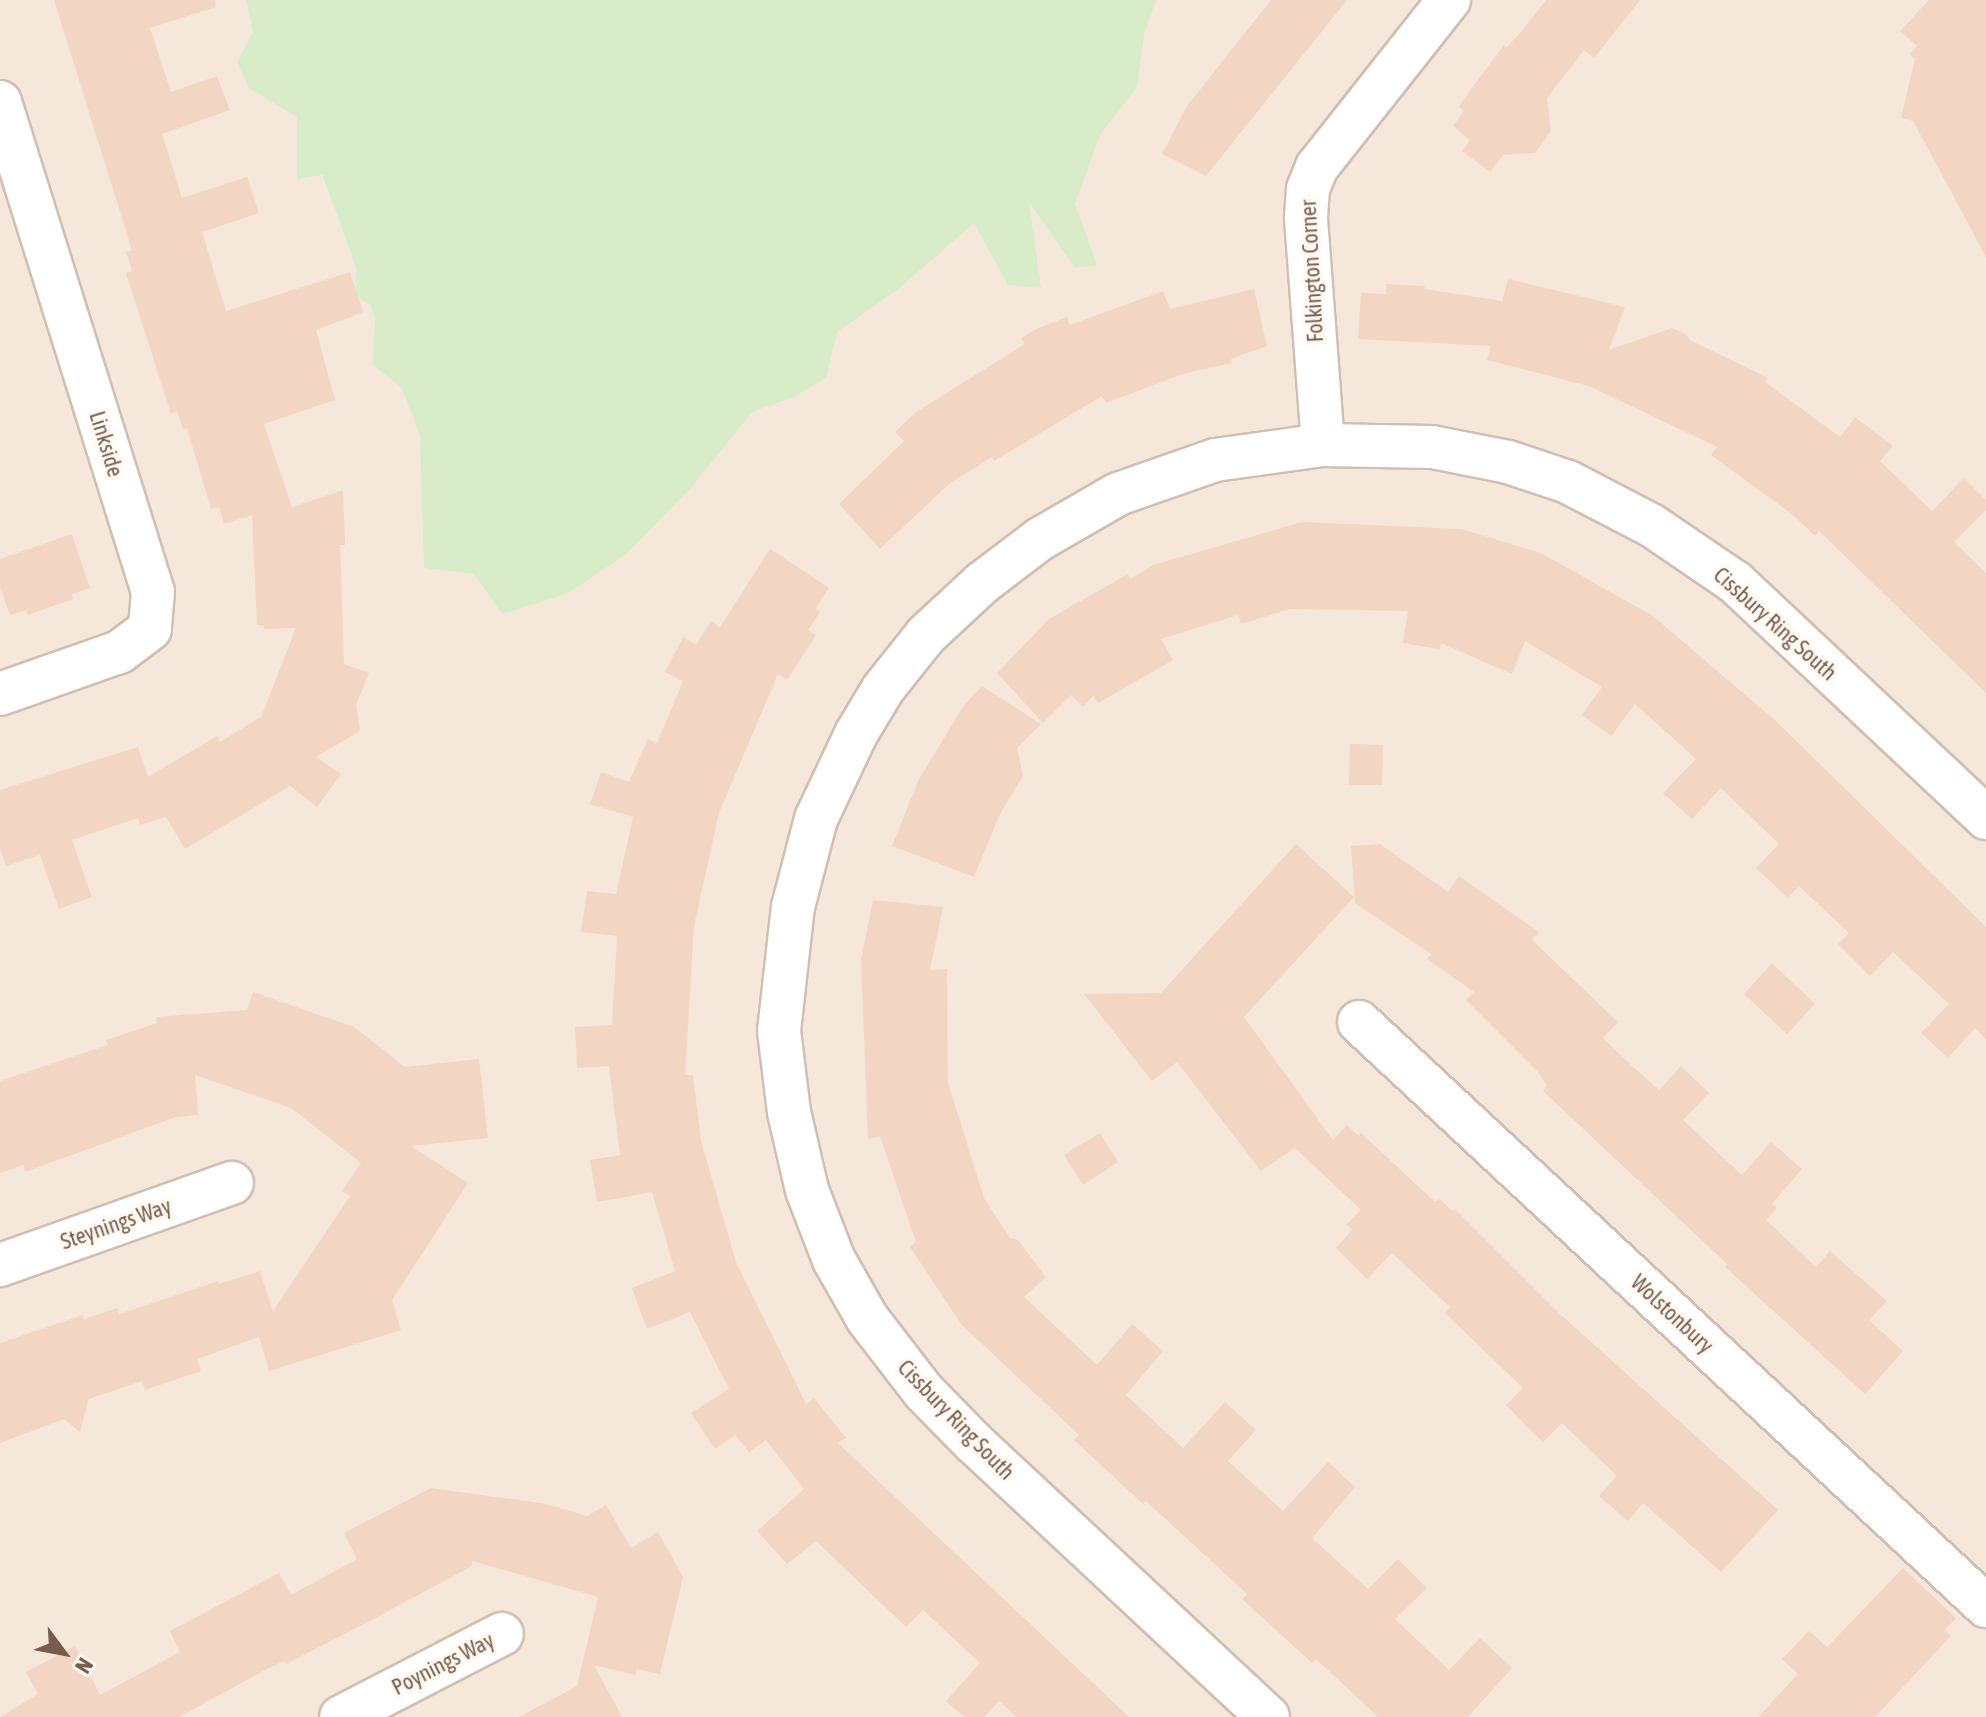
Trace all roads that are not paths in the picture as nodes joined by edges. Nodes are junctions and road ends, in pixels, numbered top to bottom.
1 (1449, 0) edge
2 (0, 102) edge
3 (1323, 445) junction
4 (0, 694) edge
5 (1986, 818) edge
6 (1359, 1022) dead end
7 (232, 1183) dead end
8 (0, 1265) edge
9 (1986, 1606) edge
10 (502, 1634) dead end
11 (341, 1717) edge
12 (1268, 1717) edge

1 - 3 street, Folkington Corner
2 - 4 street, Linkside
3 - 5 street, Cissbury Ring South
3 - 12 street, Cissbury Ring South
6 - 9 street, Wolstonbury
7 - 8 street, Steynings Way
10 - 11 street, Poynings Way

